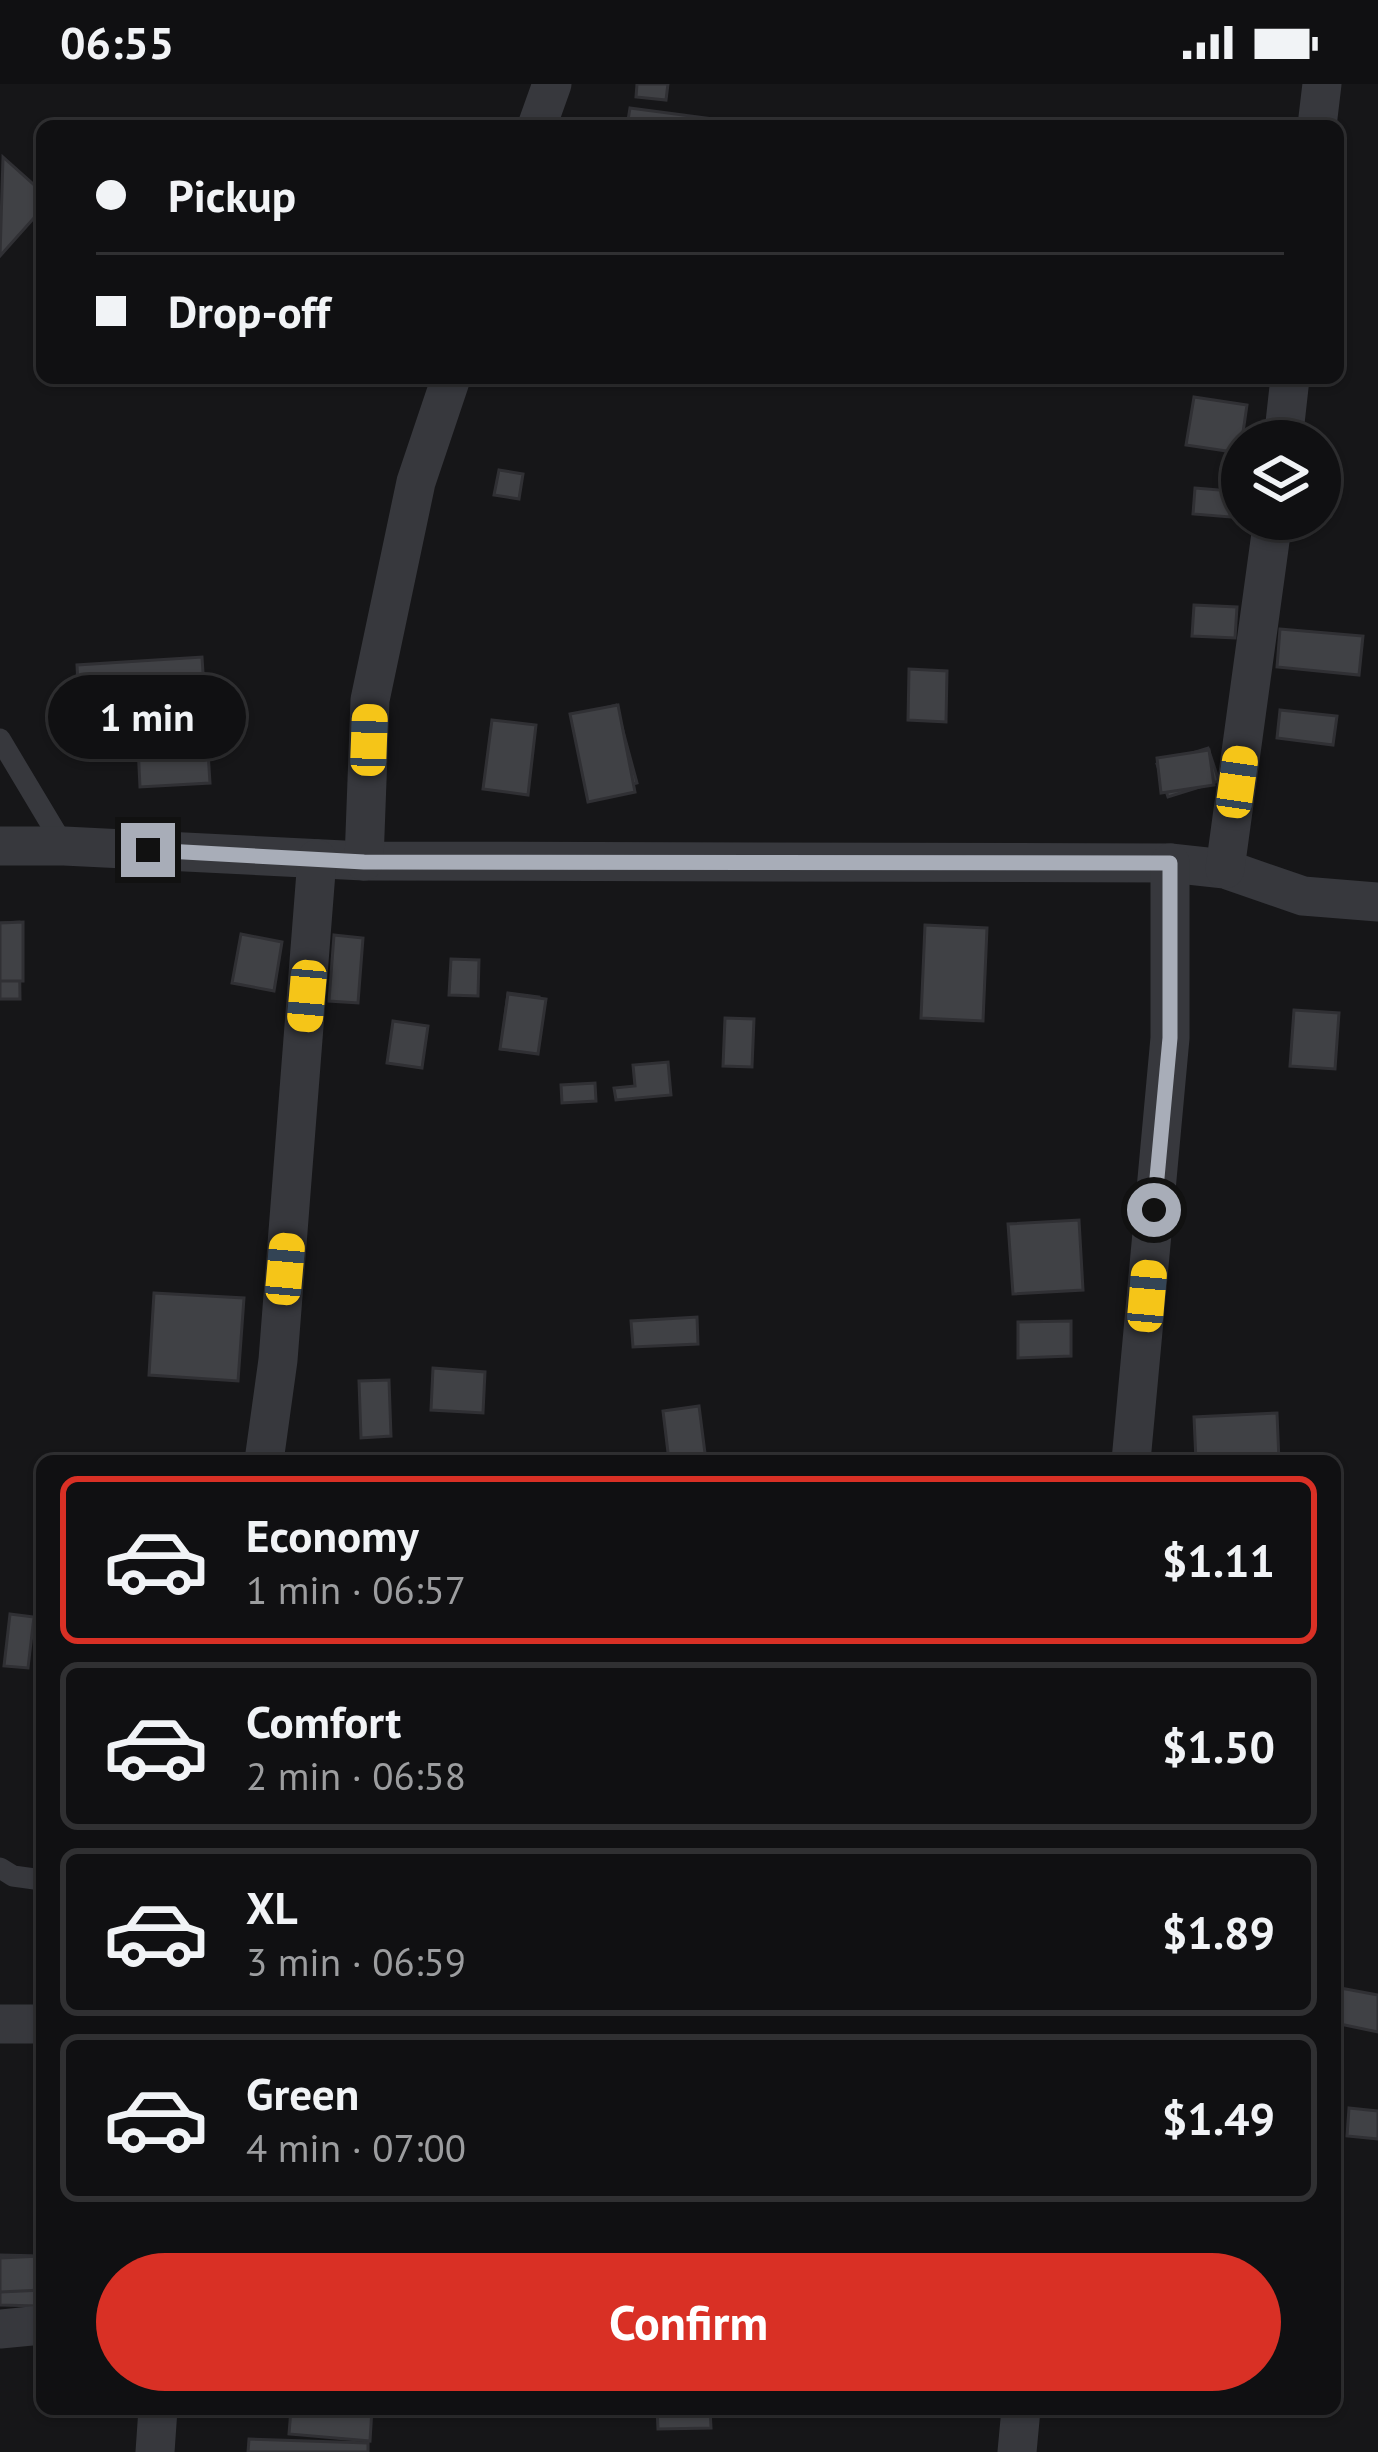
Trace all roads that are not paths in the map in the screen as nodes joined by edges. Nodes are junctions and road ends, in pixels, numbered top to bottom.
1 (552, 84) edge
2 (1322, 84) edge
3 (539, 120) edge
4 (1318, 120) edge
5 (449, 384) edge
6 (1290, 384) edge
7 (1286, 420) edge
8 (1270, 540) edge
9 (0, 739) edge
10 (0, 846) edge
11 (64, 846) junction
12 (317, 859) junction
13 (364, 862) junction
14 (1170, 863) junction
15 (1225, 869) junction
16 (1378, 902) edge
17 (265, 1455) edge
18 (1132, 1455) edge
19 (0, 1868) edge
20 (36, 1879) edge
21 (0, 2024) edge
22 (36, 2024) edge
23 (36, 2326) edge
24 (0, 2329) edge
25 (157, 2415) edge
26 (1020, 2415) edge
27 (154, 2452) edge
28 (1017, 2452) edge

1 - 3 street
2 - 4 street
5 - 13 street
6 - 7 street
8 - 15 street
9 - 11 lane
10 - 11 street
11 - 12 street
12 - 13 street
12 - 17 street
13 - 14 street
14 - 15 street
14 - 18 street
15 - 16 street
19 - 20 lane
21 - 22 street
23 - 24 street
25 - 27 street
26 - 28 street

